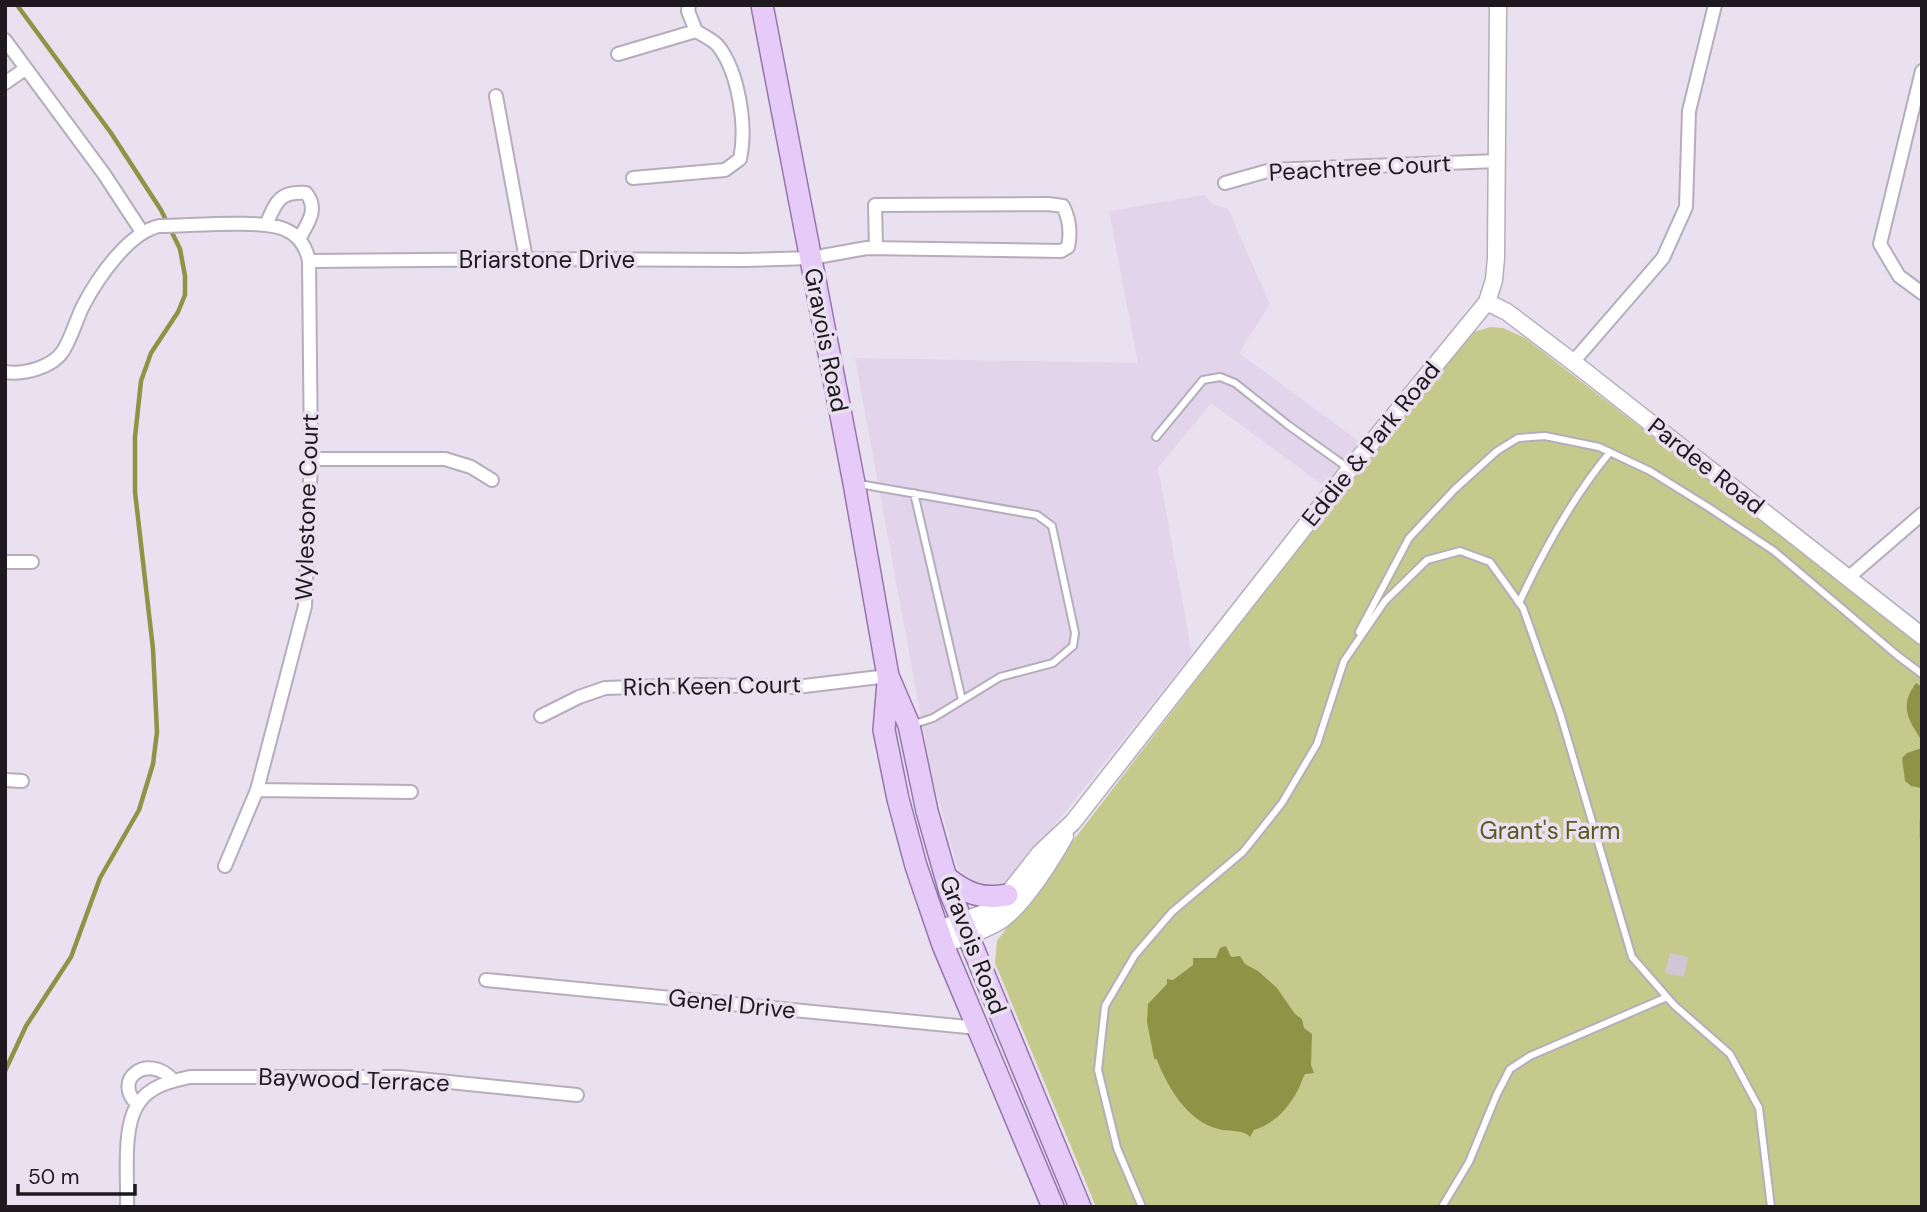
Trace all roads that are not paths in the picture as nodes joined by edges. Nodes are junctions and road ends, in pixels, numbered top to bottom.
1 (689, 5) edge
2 (762, 5) edge
3 (1498, 5) edge
4 (1714, 5) edge
5 (696, 31) junction
6 (5, 40) edge
7 (618, 54) dead end
8 (25, 69) junction
9 (1922, 71) edge
10 (5, 83) edge
11 (496, 96) dead end
12 (1497, 161) junction
13 (633, 178) dead end
14 (1225, 183) dead end
15 (267, 225) junction
16 (142, 232) junction
17 (299, 239) junction
18 (876, 248) junction
19 (811, 258) junction
20 (526, 259) junction
21 (309, 261) junction
22 (1922, 293) edge
23 (1487, 302) junction
24 (1573, 362) junction
25 (5, 372) edge
26 (1156, 436) dead end
27 (1610, 452) junction
28 (311, 459) junction
29 (1350, 469) junction
30 (492, 480) dead end
31 (854, 483) junction
32 (914, 493) junction
33 (1922, 514) edge
34 (5, 562) edge
35 (32, 562) dead end
36 (1849, 577) junction
37 (1520, 603) junction
38 (1922, 636) edge
39 (1344, 661) junction
40 (1922, 674) edge
41 (888, 676) junction
42 (962, 700) junction
43 (541, 716) dead end
44 (909, 725) junction
45 (5, 780) edge
46 (22, 780) dead end
47 (257, 790) junction
48 (411, 792) dead end
49 (1073, 822) junction
50 (225, 866) dead end
51 (946, 877) junction
52 (1007, 895) junction
53 (965, 928) junction
54 (940, 937) junction
55 (485, 980) dead end
56 (1667, 997) junction
57 (978, 1028) junction
58 (173, 1080) junction
59 (577, 1095) dead end
60 (137, 1104) junction
61 (127, 1207) edge
62 (1053, 1207) edge
63 (1080, 1207) edge
64 (1142, 1207) edge
65 (1442, 1207) edge
66 (1771, 1207) edge

1 - 5 street
2 - 19 main road, Gravois Road
3 - 12 street, Eddie & Park Road
4 - 24 street
5 - 7 street
5 - 13 street
6 - 8 street
8 - 10 street
8 - 16 street
9 - 22 street
11 - 20 street
12 - 14 street, Peachtree Court
12 - 23 street, Eddie & Park Road
15 - 16 street
15 - 17 street
15 - 17 street
16 - 25 street
17 - 21 street
18 - 18 street, Briarstone Drive
18 - 19 street, Briarstone Drive
19 - 20 street, Briarstone Drive
19 - 31 main road, Gravois Road
20 - 21 street, Briarstone Drive
21 - 28 street, Wylestone Court
23 - 24 street, Pardee Road
23 - 29 street, Eddie & Park Road
24 - 36 street, Pardee Road
26 - 29 lane
27 - 37 lane
27 - 39 lane
27 - 40 lane
28 - 30 street
28 - 47 street, Wylestone Court
29 - 49 street, Eddie & Park Road
31 - 32 lane
31 - 41 main road, Gravois Road
32 - 42 lane
32 - 42 lane
33 - 36 street
34 - 35 street
36 - 38 street, Pardee Road
37 - 39 lane
37 - 56 lane
39 - 64 lane
41 - 43 street, Rich Keen Court
41 - 44 main road, Gravois Road
41 - 54 main road, Gravois Road
42 - 44 lane
44 - 51 main road, Gravois Road
45 - 46 street
47 - 48 street
47 - 50 street, Wylestone Court
49 - 52 street, Eddie & Park Road
49 - 53 street, Eddie & Park Road
51 - 52 main road
51 - 53 main road, Gravois Road
52 - 53 street, Eddie & Park Road
53 - 54 street, Eddie & Park Road
53 - 63 main road, Gravois Road
54 - 57 main road, Gravois Road
55 - 57 street, Genel Drive
56 - 65 lane
56 - 66 lane
57 - 62 main road, Gravois Road
58 - 59 street, Baywood Terrace
58 - 60 street, Baywood Terrace
58 - 60 street, Baywood Terrace
60 - 61 street, Baywood Terrace

